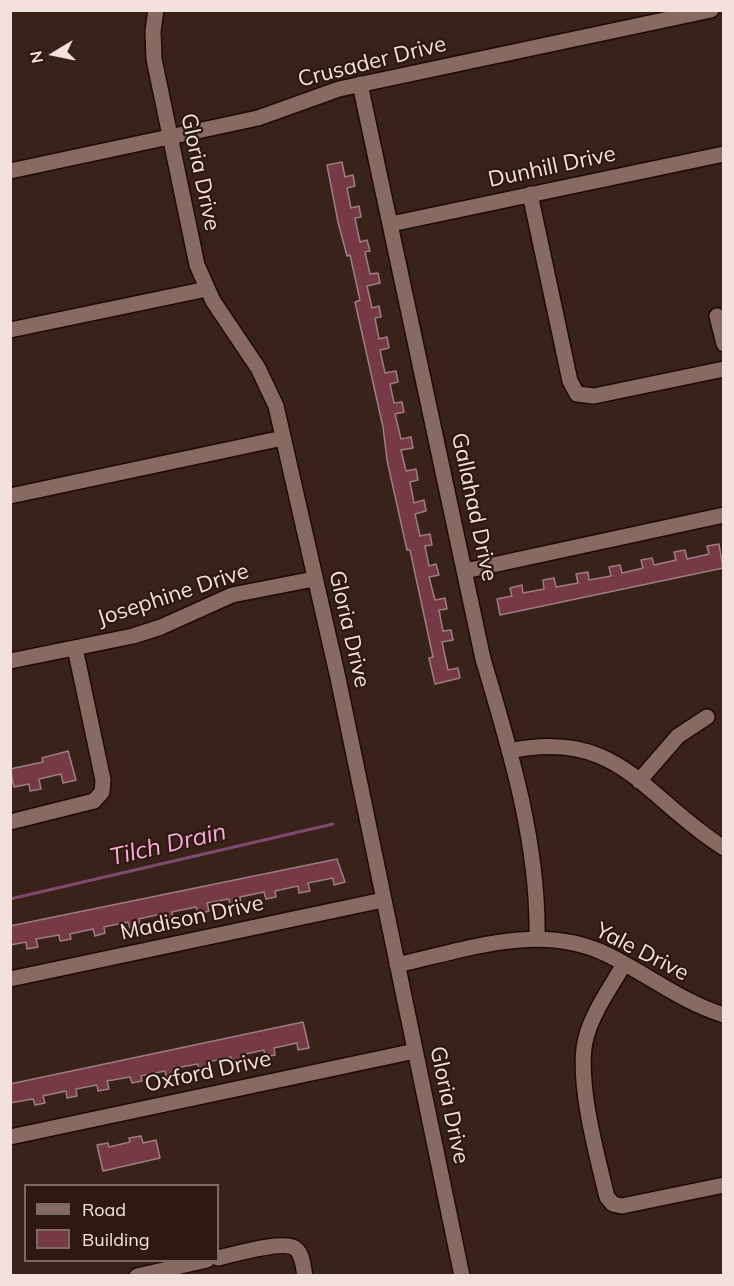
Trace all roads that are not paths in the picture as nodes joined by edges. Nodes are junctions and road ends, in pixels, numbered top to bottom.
1 (156, 10) edge
2 (711, 10) edge
3 (360, 84) junction
4 (170, 138) junction
5 (723, 154) edge
6 (10, 171) edge
7 (530, 194) junction
8 (391, 224) junction
9 (207, 289) junction
10 (717, 316) dead end
11 (10, 330) edge
12 (723, 344) edge
13 (723, 369) edge
14 (283, 438) junction
15 (10, 496) edge
16 (723, 515) edge
17 (465, 571) junction
18 (314, 579) junction
19 (75, 648) junction
20 (10, 661) edge
21 (707, 717) dead end
22 (509, 751) junction
23 (639, 781) junction
24 (10, 822) edge
25 (723, 848) edge
26 (383, 900) junction
27 (537, 939) junction
28 (624, 964) junction
29 (397, 965) junction
30 (10, 979) edge
31 (723, 1015) edge
32 (415, 1051) junction
33 (10, 1137) edge
34 (723, 1185) edge
35 (219, 1258) edge
36 (198, 1262) edge
37 (136, 1275) edge
38 (305, 1275) edge
39 (462, 1275) edge

1 - 4 street, Gloria Drive
2 - 3 street, Crusader Drive
3 - 4 street, Crusader Drive
3 - 8 street, Gallahad Drive
4 - 6 street, Crusader Drive
4 - 9 street, Gloria Drive
5 - 7 street, Dunhill Drive
7 - 8 street, Dunhill Drive
7 - 13 street
8 - 17 street, Gallahad Drive
9 - 11 street
9 - 14 street, Gloria Drive
10 - 12 street
14 - 15 street
14 - 18 street, Gloria Drive
16 - 17 street
17 - 22 street, Gallahad Drive
18 - 19 street, Josephine Drive
18 - 26 street, Gloria Drive
19 - 20 street, Josephine Drive
19 - 24 street
21 - 23 street
22 - 23 street
22 - 27 street, Gallahad Drive
23 - 25 street
26 - 29 street, Gloria Drive
26 - 30 street, Madison Drive
27 - 28 street, Yale Drive
27 - 29 street, Yale Drive
28 - 31 street, Yale Drive
28 - 34 street
29 - 32 street, Gloria Drive
32 - 33 street, Oxford Drive
32 - 39 street, Gloria Drive
35 - 38 street
36 - 37 street

